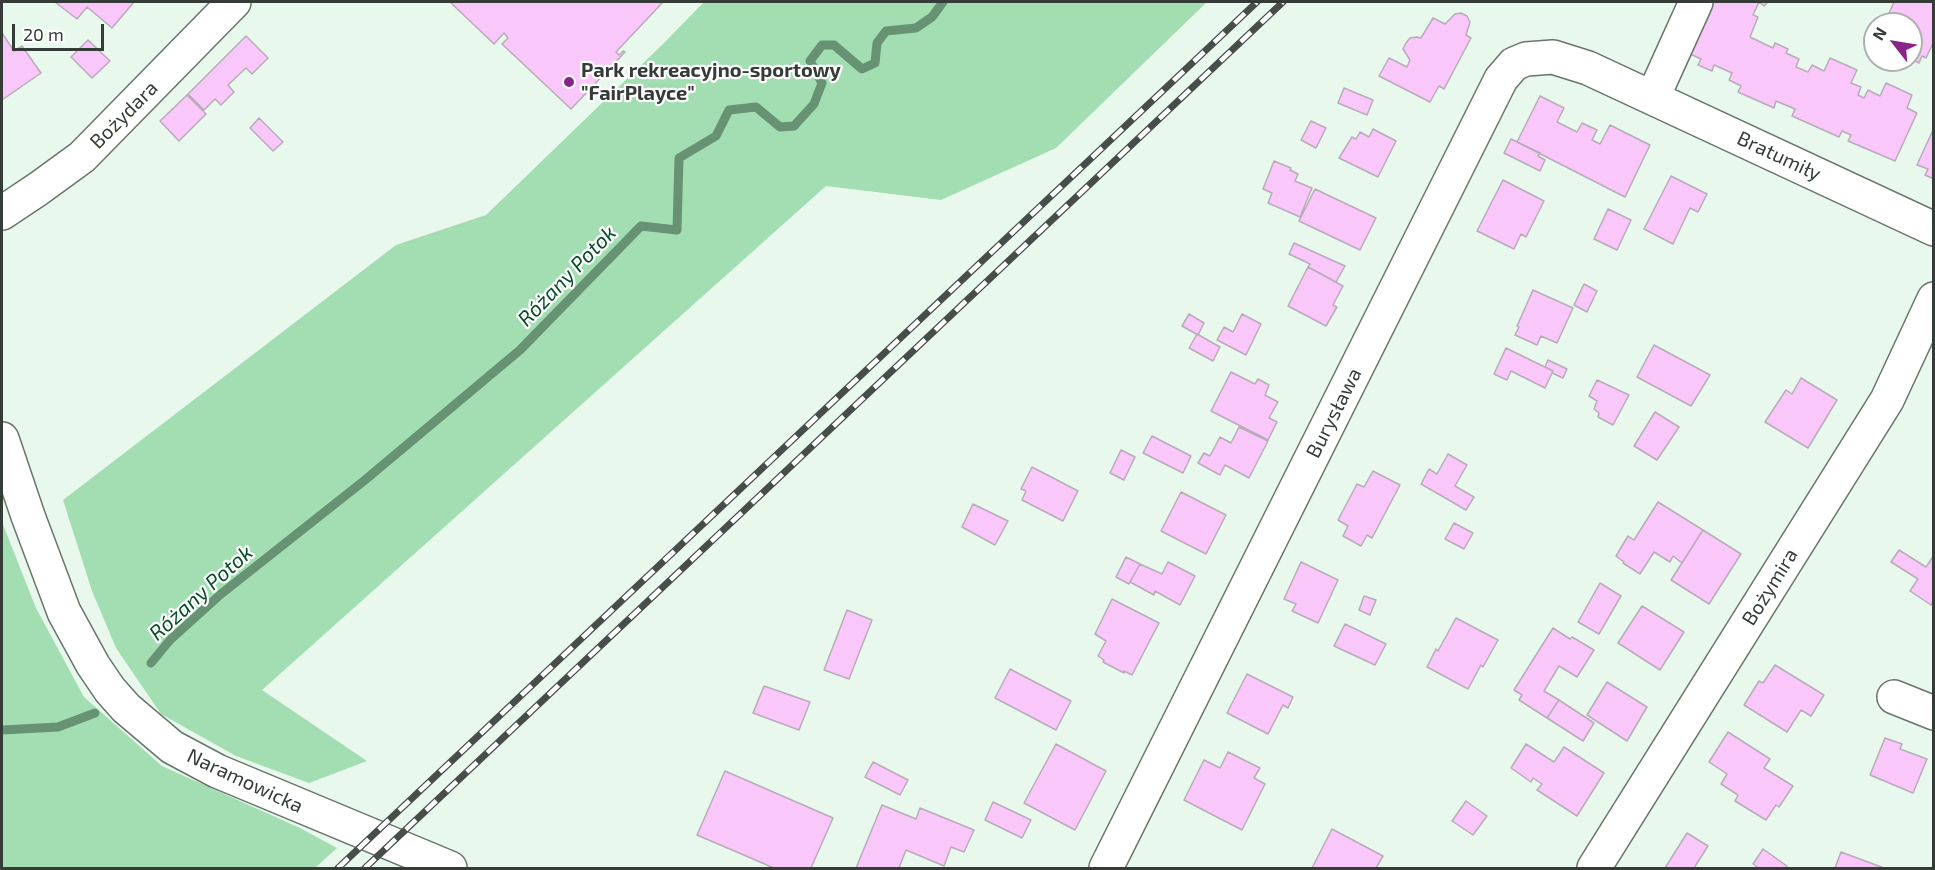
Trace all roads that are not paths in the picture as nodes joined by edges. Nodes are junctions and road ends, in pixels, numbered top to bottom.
1 (234, 2) edge
2 (1695, 2) edge
3 (1639, 90) junction
4 (2, 213) edge
5 (1934, 229) edge
6 (1934, 299) edge
7 (2, 439) edge
8 (1894, 697) dead end
9 (1934, 713) edge
10 (450, 868) edge
11 (1106, 868) edge
12 (1594, 868) edge

1 - 4 street, Bożydara
2 - 3 street
3 - 5 street, Bratumiły
3 - 11 street, Burysława
6 - 12 street, Bożymira
7 - 10 street, Naramowicka
8 - 9 street

